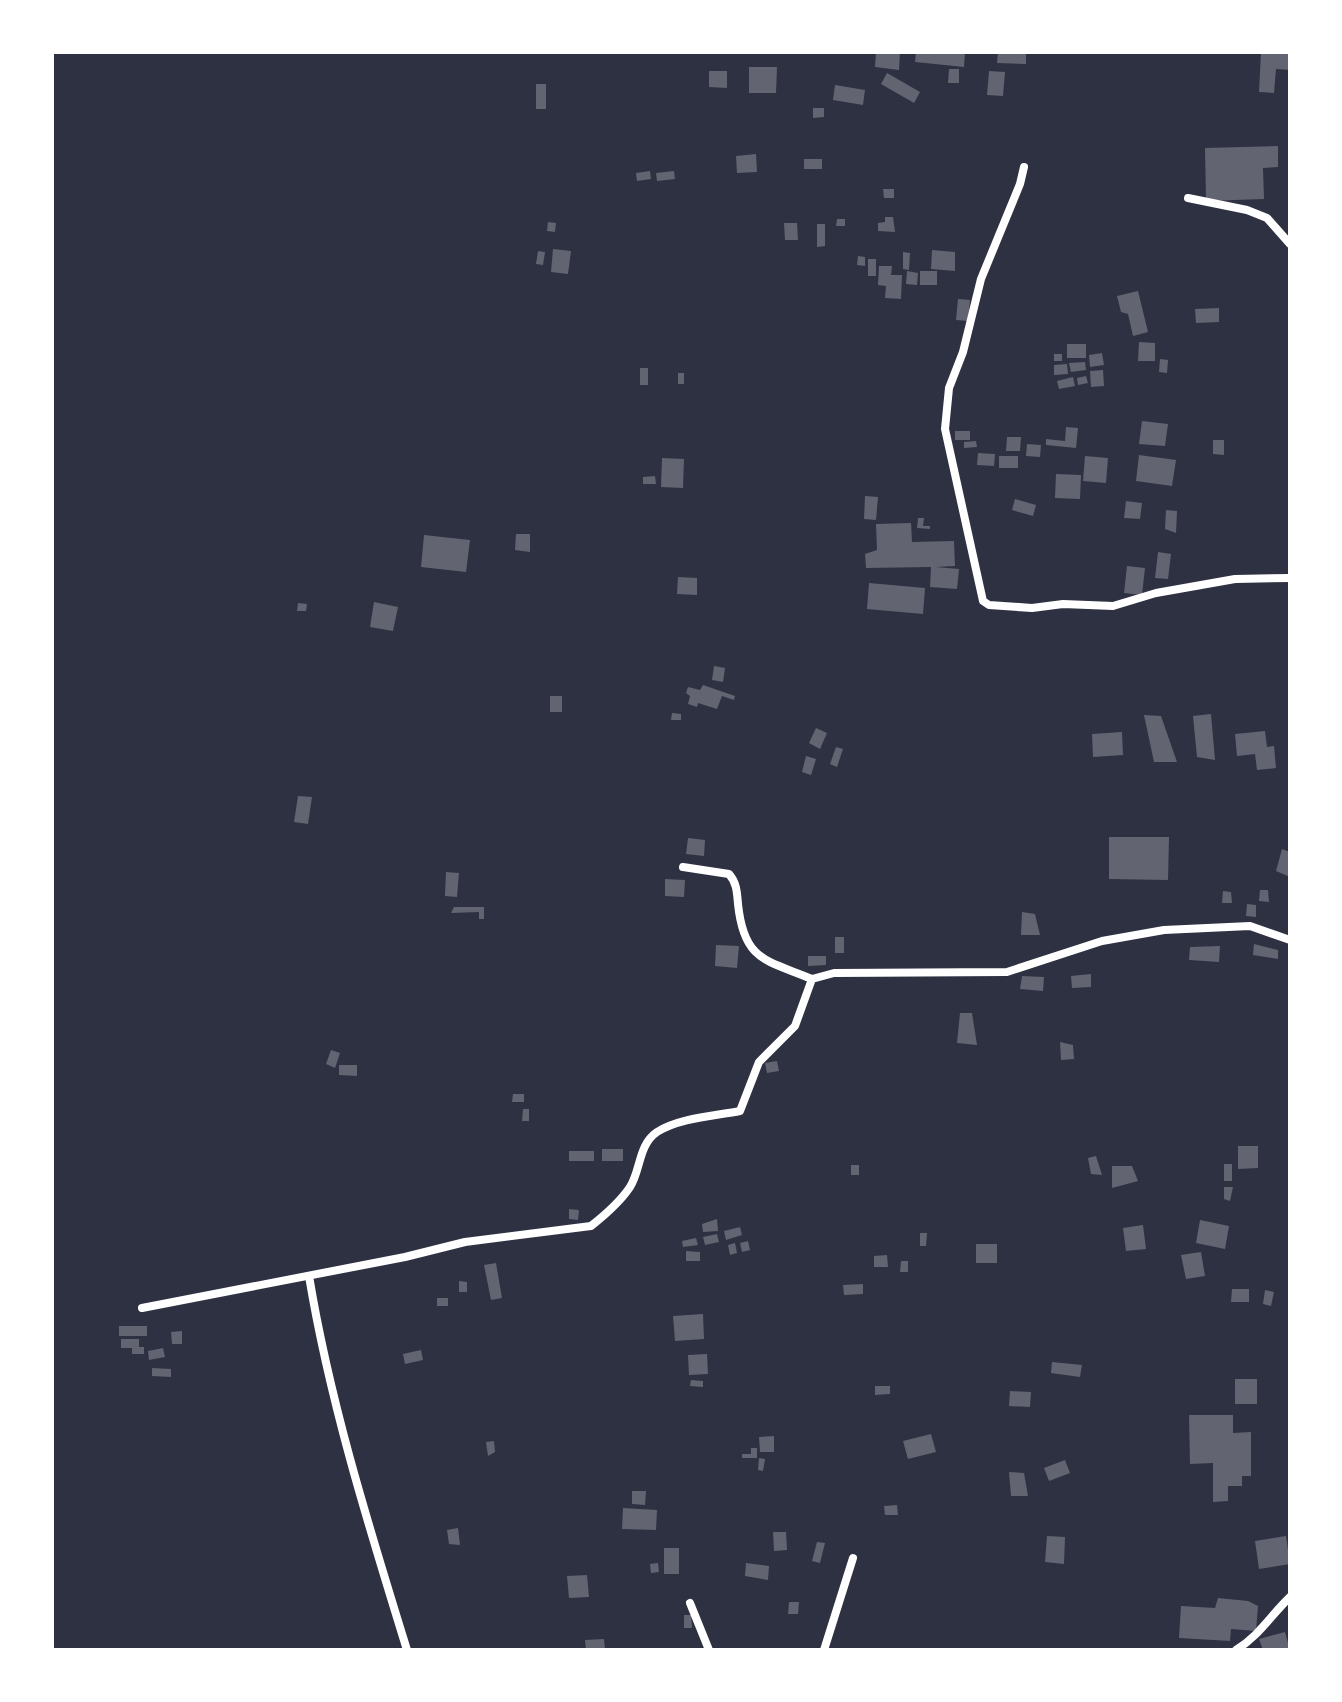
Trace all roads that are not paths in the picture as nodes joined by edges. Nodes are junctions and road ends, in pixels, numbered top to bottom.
1 (1024, 167) dead end
2 (1188, 198) dead end
3 (1290, 244) edge
4 (1290, 578) edge
5 (683, 867) dead end
6 (1290, 940) edge
7 (812, 979) junction
8 (309, 1276) junction
9 (142, 1308) dead end
10 (853, 1558) dead end
11 (1290, 1597) edge
12 (690, 1603) dead end
13 (407, 1650) edge
14 (709, 1650) edge
15 (824, 1650) edge
16 (1236, 1650) edge

1 - 4 street
2 - 3 street
5 - 7 street
6 - 7 street
7 - 8 street
8 - 9 street
8 - 13 street
10 - 15 street
11 - 16 street
12 - 14 street

